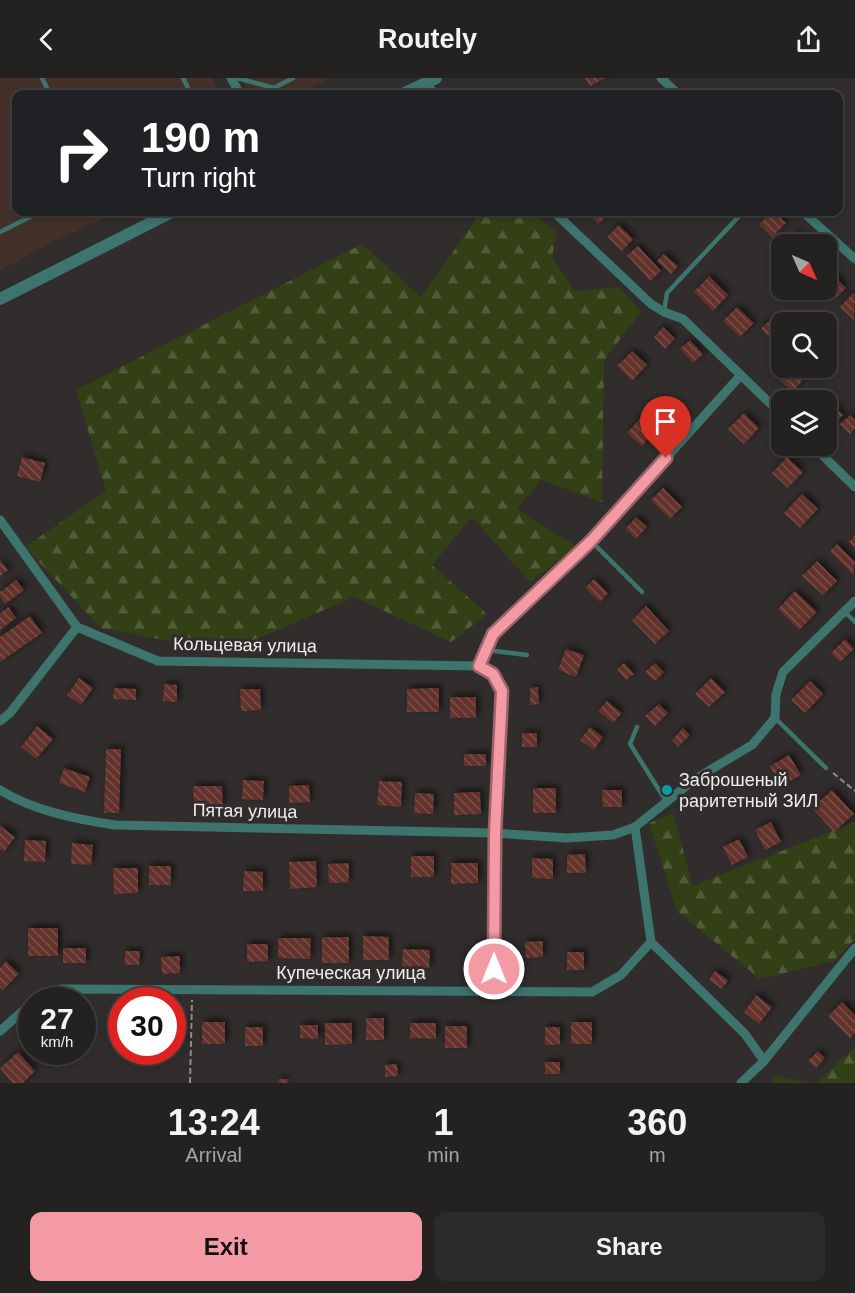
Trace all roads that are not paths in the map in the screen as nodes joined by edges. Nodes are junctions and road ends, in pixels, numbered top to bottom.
1 (237, 78) edge
2 (293, 78) edge
3 (661, 78) edge
4 (431, 81) edge
5 (274, 88) joint
6 (412, 90) edge
7 (674, 90) edge
8 (31, 216) edge
9 (164, 216) edge
10 (558, 216) edge
11 (739, 216) edge
12 (807, 216) edge
13 (0, 232) edge
14 (855, 260) edge
15 (0, 299) edge
16 (664, 312) junction
17 (741, 375) junction
18 (771, 404) edge
19 (823, 456) edge
20 (855, 487) edge
21 (0, 520) edge
22 (591, 541) junction
23 (642, 592) dead end
24 (855, 601) edge
25 (520, 610) joint
26 (845, 612) junction
27 (855, 622) edge
28 (77, 627) junction
29 (487, 650) junction
30 (527, 655) dead end
31 (479, 666) junction
32 (774, 718) junction
33 (0, 721) edge
34 (637, 727) dead end
35 (826, 768) road end
36 (0, 790) edge
37 (666, 801) junction
38 (635, 827) junction
39 (495, 833) junction
40 (651, 942) junction
41 (855, 948) edge
42 (96, 989) edge
43 (494, 991) junction
44 (18, 1015) edge
45 (0, 1031) edge
46 (764, 1061) junction
47 (741, 1083) edge

1 - 5 lane
2 - 5 lane
3 - 7 street
4 - 6 street
8 - 13 lane
9 - 15 street
10 - 16 street
11 - 16 lane
12 - 14 street
16 - 17 street
17 - 18 street
17 - 22 street
19 - 20 street
21 - 28 street
22 - 23 lane
22 - 25 street
24 - 26 street
25 - 29 lane
26 - 27 lane
26 - 32 street
28 - 31 street, Кольцевая улица
28 - 33 street
29 - 30 lane
29 - 31 lane
31 - 39 street
32 - 35 lane
32 - 37 street
34 - 37 lane
36 - 39 street, Пятая улица
37 - 38 street
38 - 39 street, Пятая улица
38 - 40 street
39 - 43 street
40 - 43 street, Купеческая улица
40 - 46 street
41 - 46 street
42 - 43 street, Купеческая улица
44 - 45 street, Купеческая улица
46 - 47 street

